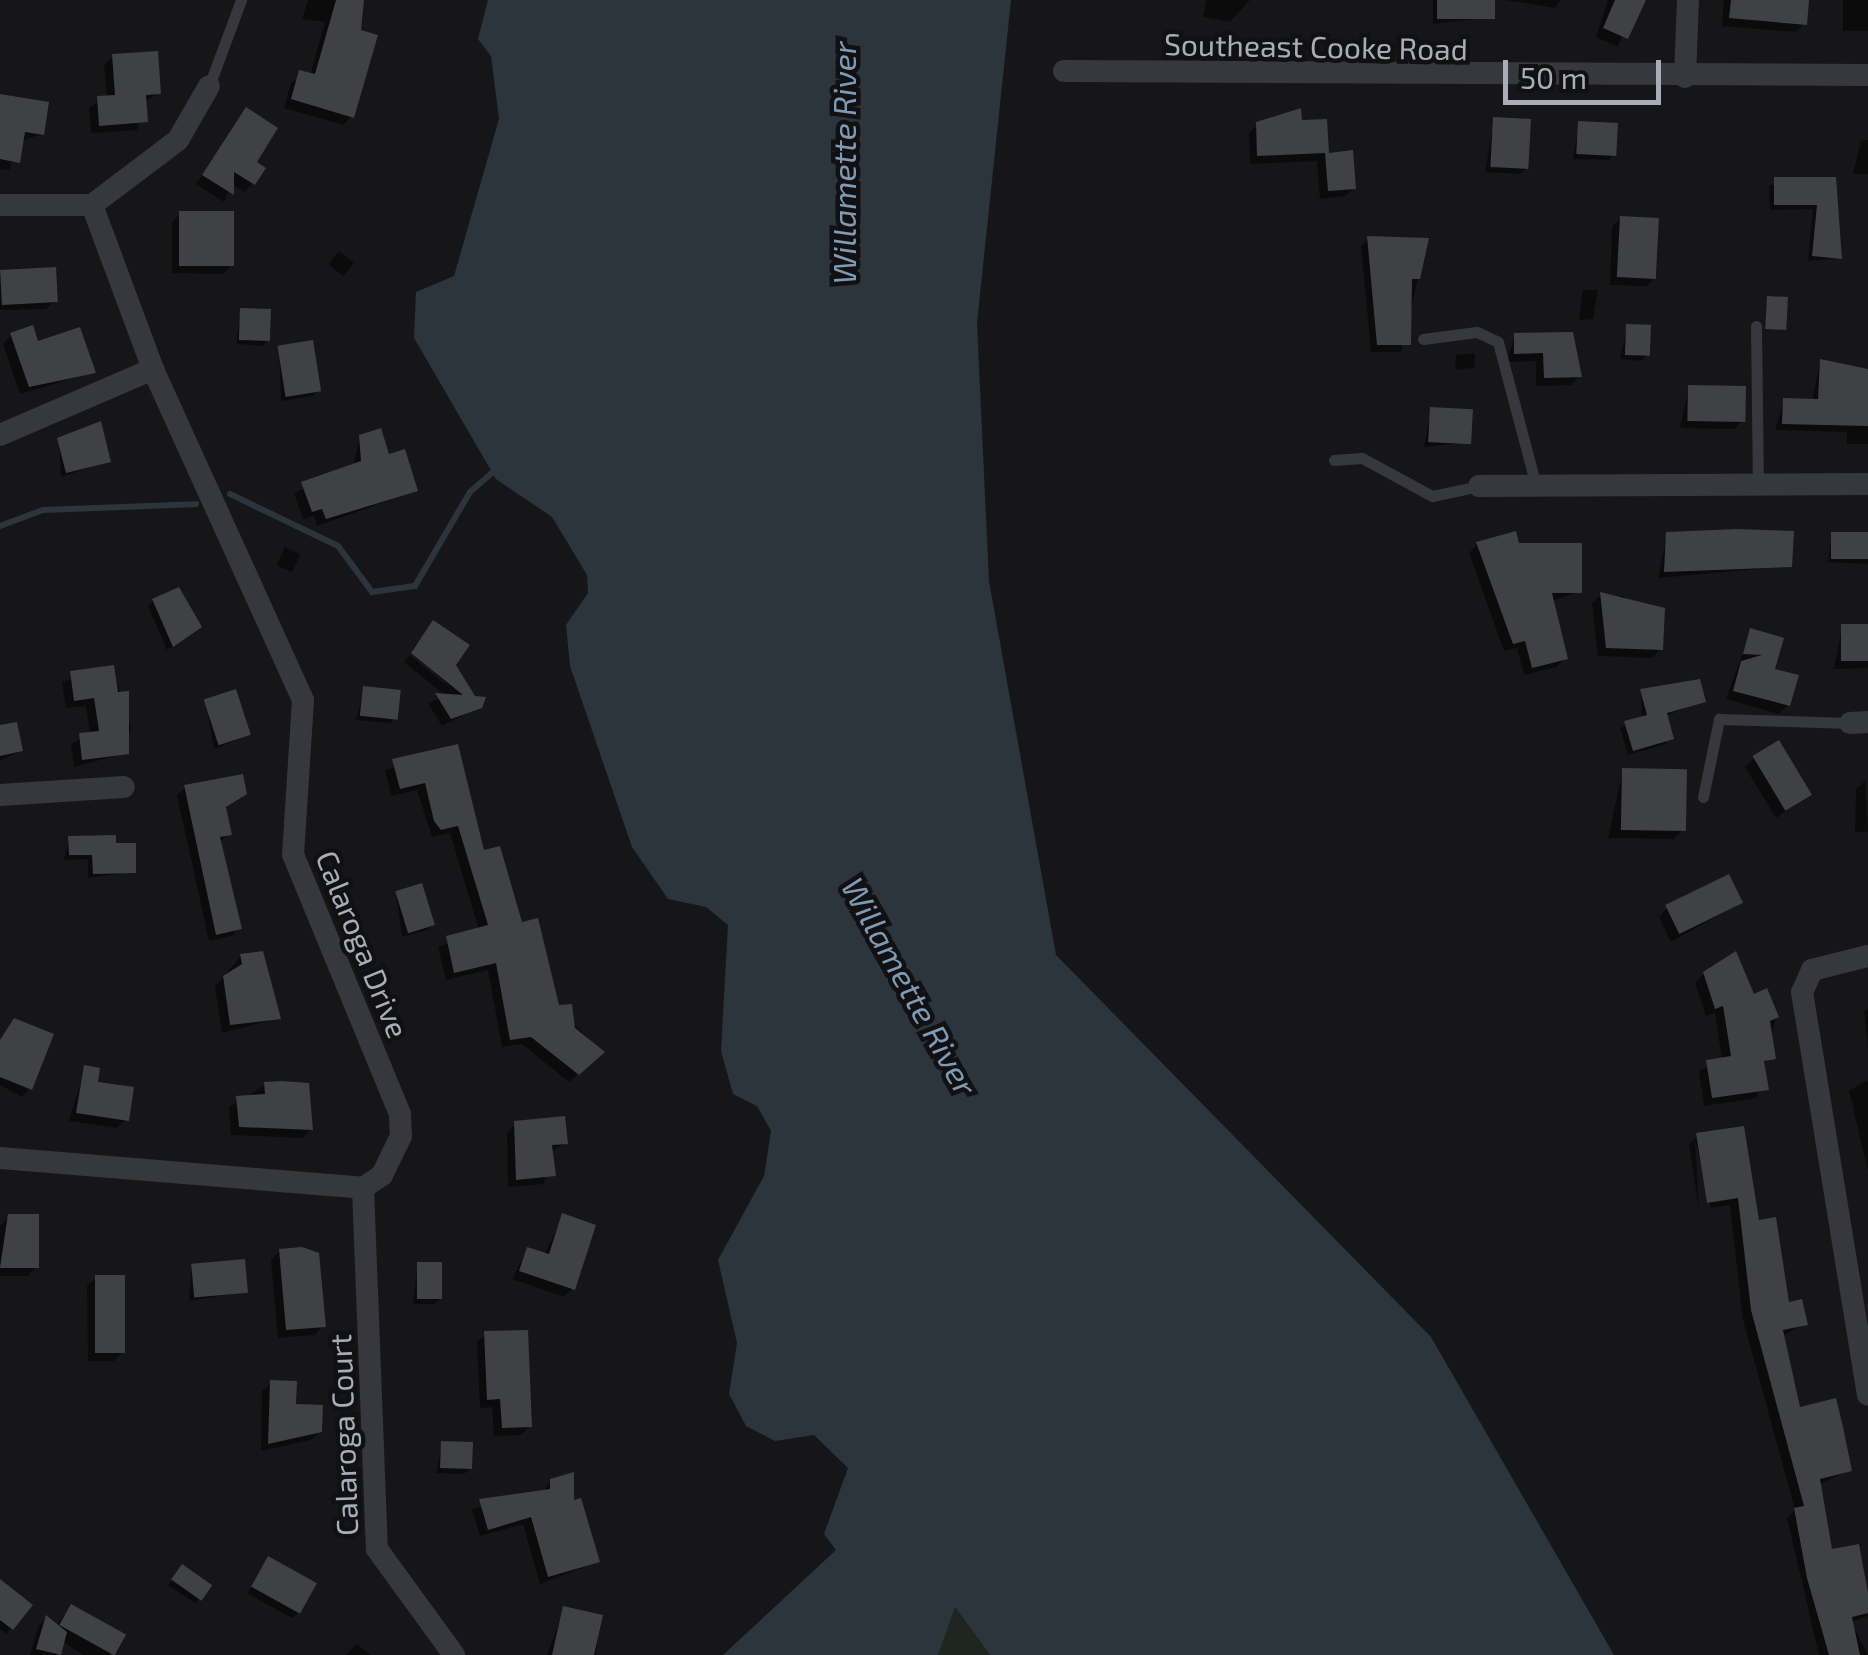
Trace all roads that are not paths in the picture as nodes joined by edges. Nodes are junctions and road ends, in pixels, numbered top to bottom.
1 (241, 0) edge
2 (1688, 0) edge
3 (1064, 72) dead end
4 (1868, 75) edge
5 (1685, 77) junction
6 (209, 86) joint
7 (0, 205) edge
8 (92, 205) junction
9 (1756, 326) dead end
10 (1423, 339) dead end
11 (153, 369) junction
12 (0, 435) edge
13 (1334, 460) dead end
14 (1758, 484) junction
15 (1868, 484) edge
16 (1479, 486) joint
17 (1536, 486) junction
18 (1859, 722) edge
19 (124, 787) dead end
20 (0, 796) edge
21 (1703, 797) dead end
22 (1868, 956) edge
23 (0, 1158) edge
24 (363, 1188) junction
25 (1868, 1394) edge
26 (454, 1655) edge

1 - 6 lane
2 - 5 street
3 - 5 street, Southeast Cooke Road
4 - 5 street, Southeast Cooke Road
6 - 8 street
7 - 8 street
8 - 11 street, Calaroga Drive
9 - 14 lane
10 - 17 lane
11 - 12 street
11 - 24 street, Calaroga Drive
13 - 16 lane
14 - 15 street
14 - 17 street
16 - 17 street
18 - 21 lane
19 - 20 street
22 - 25 street
23 - 24 street
24 - 26 street, Calaroga Court

